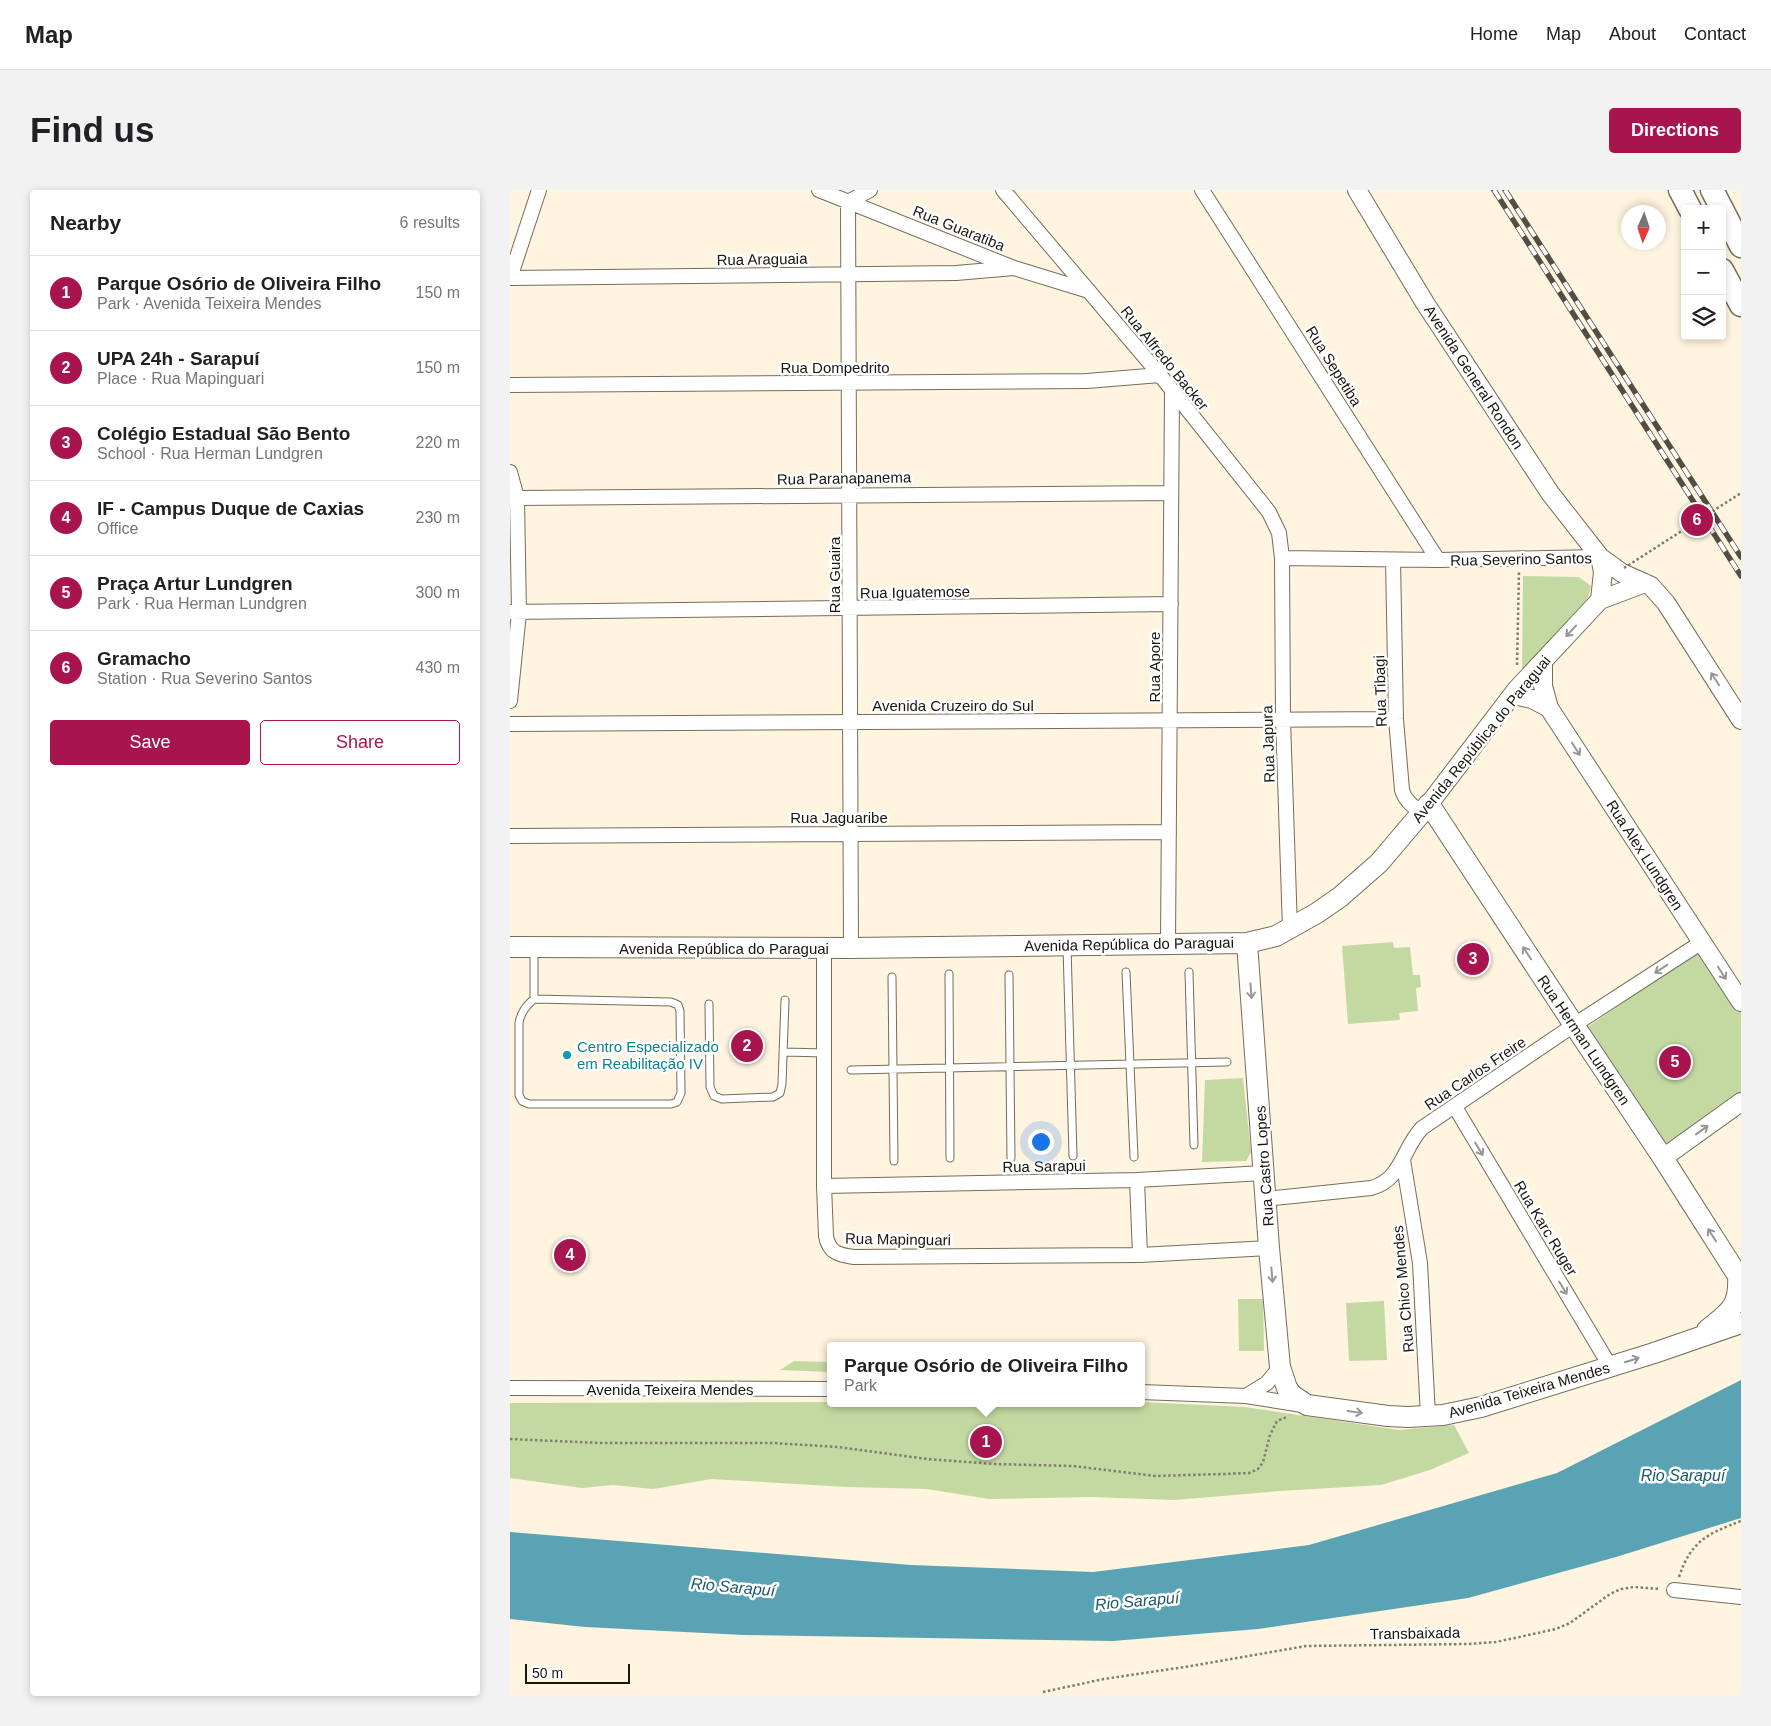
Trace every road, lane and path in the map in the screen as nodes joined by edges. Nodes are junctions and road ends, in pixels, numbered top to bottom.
1 (539, 190) edge
2 (819, 190) edge
3 (870, 190) edge
4 (1003, 190) edge
5 (1202, 190) edge
6 (1357, 190) edge
7 (1680, 190) edge
8 (1712, 190) edge
9 (848, 202) junction
10 (1688, 205) edge
11 (1720, 205) edge
12 (1726, 217) edge
13 (1741, 246) edge
14 (1014, 268) junction
15 (849, 274) junction
16 (1726, 277) edge
17 (510, 278) edge
18 (1089, 291) junction
19 (1741, 305) edge
20 (1160, 375) junction
21 (849, 383) junction
22 (510, 385) edge
23 (1172, 392) junction
24 (510, 472) edge
25 (1171, 493) junction
26 (1741, 493) edge
27 (850, 494) junction
28 (514, 499) edge
29 (1600, 557) junction
30 (1282, 558) junction
31 (1519, 559) junction
32 (1393, 560) junction
33 (1438, 560) junction
34 (1624, 568) dead end
35 (1645, 583) junction
36 (1600, 600) junction
37 (1170, 604) junction
38 (850, 609) junction
39 (515, 612) edge
40 (1543, 662) junction
41 (1515, 692) junction
42 (510, 701) edge
43 (1549, 708) junction
44 (1396, 718) junction
45 (1283, 719) junction
46 (1170, 720) junction
47 (1741, 720) edge
48 (850, 722) junction
49 (510, 724) edge
50 (1425, 808) junction
51 (1169, 832) junction
52 (851, 834) junction
53 (510, 836) edge
54 (1290, 929) junction
55 (1702, 942) junction
56 (1168, 943) junction
57 (1247, 943) junction
58 (1067, 945) junction
59 (510, 947) edge
60 (534, 948) junction
61 (824, 948) junction
62 (851, 948) junction
63 (1126, 972) dead end
64 (1189, 972) dead end
65 (949, 974) dead end
66 (1009, 975) dead end
67 (892, 977) dead end
68 (534, 999) junction
69 (785, 1000) dead end
70 (1741, 1002) edge
71 (709, 1004) dead end
72 (1574, 1025) junction
73 (784, 1052) junction
74 (824, 1053) junction
75 (1227, 1062) dead end
76 (1190, 1063) junction
77 (1130, 1064) junction
78 (1070, 1065) junction
79 (1010, 1066) junction
80 (949, 1068) junction
81 (893, 1069) junction
82 (851, 1070) dead end
83 (1741, 1102) edge
84 (1454, 1107) junction
85 (1194, 1145) dead end
86 (1073, 1156) dead end
87 (1134, 1157) dead end
88 (950, 1158) dead end
89 (1011, 1158) dead end
90 (1663, 1158) junction
91 (1403, 1160) junction
92 (894, 1161) dead end
93 (1264, 1173) junction
94 (1137, 1180) junction
95 (824, 1186) junction
96 (1266, 1199) junction
97 (1269, 1248) junction
98 (1140, 1255) junction
99 (1740, 1277) edge
100 (1741, 1323) edge
101 (1698, 1338) junction
102 (1610, 1366) junction
103 (1280, 1367) junction
104 (510, 1388) edge
105 (827, 1389) edge
106 (1145, 1392) edge
107 (1246, 1396) junction
108 (1301, 1412) junction
109 (1428, 1416) junction
110 (510, 1439) edge
111 (1741, 1521) edge
112 (1674, 1590) junction
113 (1741, 1597) edge
114 (1043, 1692) dead end

1 - 17 street
2 - 9 street, Rua Guaratiba
3 - 9 street
4 - 18 street, Rua Alfredo Backer
5 - 33 street, Rua Sepetiba
6 - 29 street, Avenida General Rondon
7 - 10 main road
8 - 11 main road
9 - 14 street, Rua Guaratiba
9 - 15 street, Rua Guaira
12 - 13 main road
14 - 15 street, Rua Araguaia
14 - 18 street, Rua Guaratiba
15 - 17 street, Rua Araguaia
15 - 21 street, Rua Guaira
16 - 19 main road
18 - 20 street, Rua Alfredo Backer
20 - 21 street, Rua Dompedrito
20 - 23 street, Rua Alfredo Backer
21 - 22 street, Rua Dompedrito
21 - 27 street, Rua Guaira
23 - 25 street, Rua Apore
23 - 30 street, Rua Alfredo Backer
24 - 28 street
25 - 27 street, Rua Paranapanema
25 - 37 street, Rua Apore
26 - 34 path, bridge
27 - 28 street, Rua Paranapanema
27 - 38 street, Rua Guaira
28 - 39 street
29 - 31 street, Rua Severino Santos
29 - 35 street, Rua Severino Santos
29 - 36 street
30 - 32 street, Rua Severino Santos
30 - 45 street, Rua Japura
31 - 33 street, Rua Severino Santos
31 - 41 path
32 - 33 street, Rua Severino Santos
32 - 44 street, Rua Tibagi
35 - 36 street, Avenida República do Paraguai
47 -> 35 street, Rua Severino Santos
36 -> 40 street, Avenida República do Paraguai
37 - 38 street, Rua Iguatemose
37 - 46 street, Rua Apore
38 - 39 street, Rua Iguatemose
38 - 48 street, Rua Guaira
39 - 42 street
40 - 41 street, Avenida República do Paraguai
40 - 43 street, Rua Alex Lundgren
41 - 43 street
41 - 50 street, Avenida República do Paraguai
43 -> 55 street, Rua Alex Lundgren
44 - 45 street, Avenida Cruzeiro do Sul
44 - 50 street, Rua Tibagi
45 - 46 street, Avenida Cruzeiro do Sul
45 - 54 street, Rua Japura
46 - 48 street, Avenida Cruzeiro do Sul
46 - 51 street, Rua Apore
48 - 49 street, Avenida Cruzeiro do Sul
48 - 52 street, Rua Guaira
50 - 54 main road, Avenida República do Paraguai
72 -> 50 main road, Rua Herman Lundgren
51 - 52 street, Rua Jaguaribe
51 - 56 street, Rua Apore
52 - 53 street, Rua Jaguaribe
52 - 62 street, Rua Guaira
54 - 57 main road, Avenida República do Paraguai
55 -> 70 street, Rua Alex Lundgren
55 -> 72 street, Rua Carlos Freire
56 - 57 main road, Avenida República do Paraguai
56 - 58 main road, Avenida República do Paraguai
57 -> 93 main road, Rua Castro Lopes
58 - 62 main road, Avenida República do Paraguai
58 - 78 lane
59 - 60 main road, Avenida República do Paraguai
60 - 61 main road, Avenida República do Paraguai
60 - 68 lane
61 - 62 main road, Avenida República do Paraguai
61 - 74 street, Rua Mapinguari
63 - 77 lane
64 - 76 lane
65 - 80 lane
66 - 79 lane
67 - 81 lane
68 - 68 lane
69 - 73 lane
71 - 73 lane
72 - 84 street, Rua Carlos Freire
72 - 90 main road, Rua Herman Lundgren
73 - 74 lane
74 - 95 street, Rua Mapinguari
75 - 76 lane
76 - 77 lane
76 - 85 lane
77 - 78 lane
77 - 87 lane
78 - 79 lane
78 - 86 lane
79 - 80 lane
79 - 89 lane
80 - 81 lane
80 - 88 lane
81 - 82 lane
81 - 92 lane
90 -> 83 street
84 - 91 street, Rua Carlos Freire
84 -> 102 street, Rua Karc Ruger
99 -> 90 main road, Rua Herman Lundgren
91 - 96 street, Rua Carlos Freire
91 - 109 street, Rua Chico Mendes
93 - 94 street, Rua Sarapui
93 - 96 main road, Rua Castro Lopes
94 - 95 street, Rua Sarapui
94 - 98 street
95 - 98 street, Rua Mapinguari
96 - 97 main road, Rua Castro Lopes
97 - 98 street, Rua Mapinguari
97 -> 103 main road, Rua Castro Lopes
99 - 101 main road, Rua Herman Lundgren
100 - 101 main road, Avenida Teixeira Mendes
102 -> 101 main road, Avenida Teixeira Mendes
102 - 109 main road, Avenida Teixeira Mendes
103 - 107 street
103 - 108 main road, Rua Castro Lopes
104 - 105 street, Avenida Teixeira Mendes
106 - 107 street
107 - 108 street
108 -> 109 main road, Avenida Teixeira Mendes
108 - 110 path
111 - 112 path
112 - 113 street
112 - 114 path, Transbaixada

